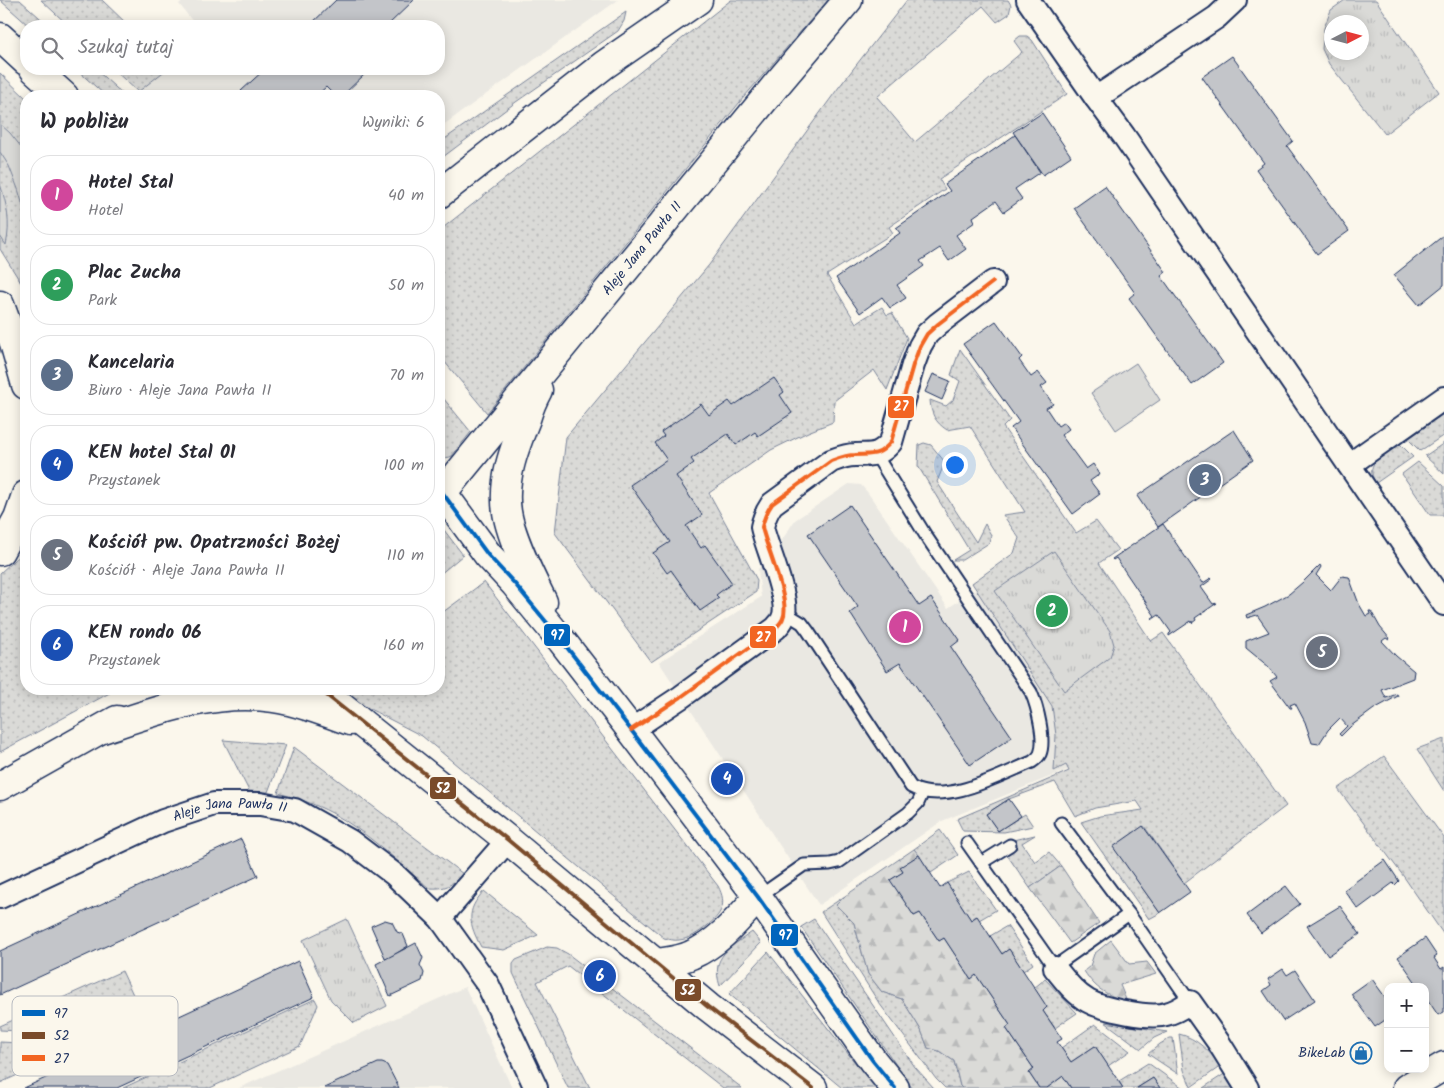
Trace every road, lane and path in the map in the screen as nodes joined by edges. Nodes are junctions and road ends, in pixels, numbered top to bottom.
1 (698, 0) edge
2 (848, 0) edge
3 (1028, 0) edge
4 (1235, 0) edge
5 (0, 37) edge
6 (20, 56) edge
7 (41, 75) edge
8 (57, 90) edge
9 (1096, 98) junction
10 (445, 189) edge
11 (993, 282) dead end
12 (0, 298) edge
13 (0, 305) edge
14 (20, 330) edge
15 (561, 347) junction
16 (20, 364) edge
17 (1444, 398) edge
18 (876, 455) junction
19 (1349, 466) junction
20 (445, 486) edge
21 (445, 499) edge
22 (20, 512) edge
23 (20, 535) edge
24 (0, 552) edge
25 (1444, 604) edge
26 (784, 612) junction
27 (562, 641) junction
28 (163, 695) edge
29 (327, 695) edge
30 (367, 727) junction
31 (102, 729) junction
32 (631, 730) junction
33 (0, 786) edge
34 (923, 792) junction
35 (1061, 823) dead end
36 (508, 840) junction
37 (967, 843) dead end
38 (1010, 845) dead end
39 (981, 863) junction
40 (0, 897) edge
41 (758, 897) junction
42 (1129, 914) junction
43 (440, 918) junction
44 (657, 963) junction
45 (1055, 968) junction
46 (1190, 1002) junction
47 (1444, 1066) edge
48 (536, 1088) edge
49 (813, 1088) edge
50 (895, 1088) edge
51 (1247, 1088) edge
52 (1407, 1088) edge

1 - 10 street
2 - 15 street, Aleje Jana Pawła II
3 - 9 street
4 - 9 street
5 - 6 street
7 - 8 street
9 - 19 street
11 - 18 street
12 - 14 street
13 - 16 street
15 - 20 street, Aleje Jana Pawła II
15 - 27 street
17 - 19 street
18 - 26 street
18 - 34 lane
19 - 25 street
21 - 27 street
22 - 24 street
23 - 24 street
26 - 32 street
26 - 34 lane
27 - 32 street
28 - 31 street
29 - 30 street
30 - 31 street
30 - 36 street
31 - 33 street
32 - 41 street
34 - 41 lane
35 - 42 lane
36 - 43 street
36 - 44 street
37 - 39 lane
38 - 39 lane
39 - 45 lane
40 - 43 street, Aleje Jana Pawła II
41 - 44 street
41 - 50 street
42 - 45 lane
42 - 46 lane
43 - 48 street, Aleje Jana Pawła II
44 - 49 street
45 - 46 street
46 - 51 street
47 - 52 street

